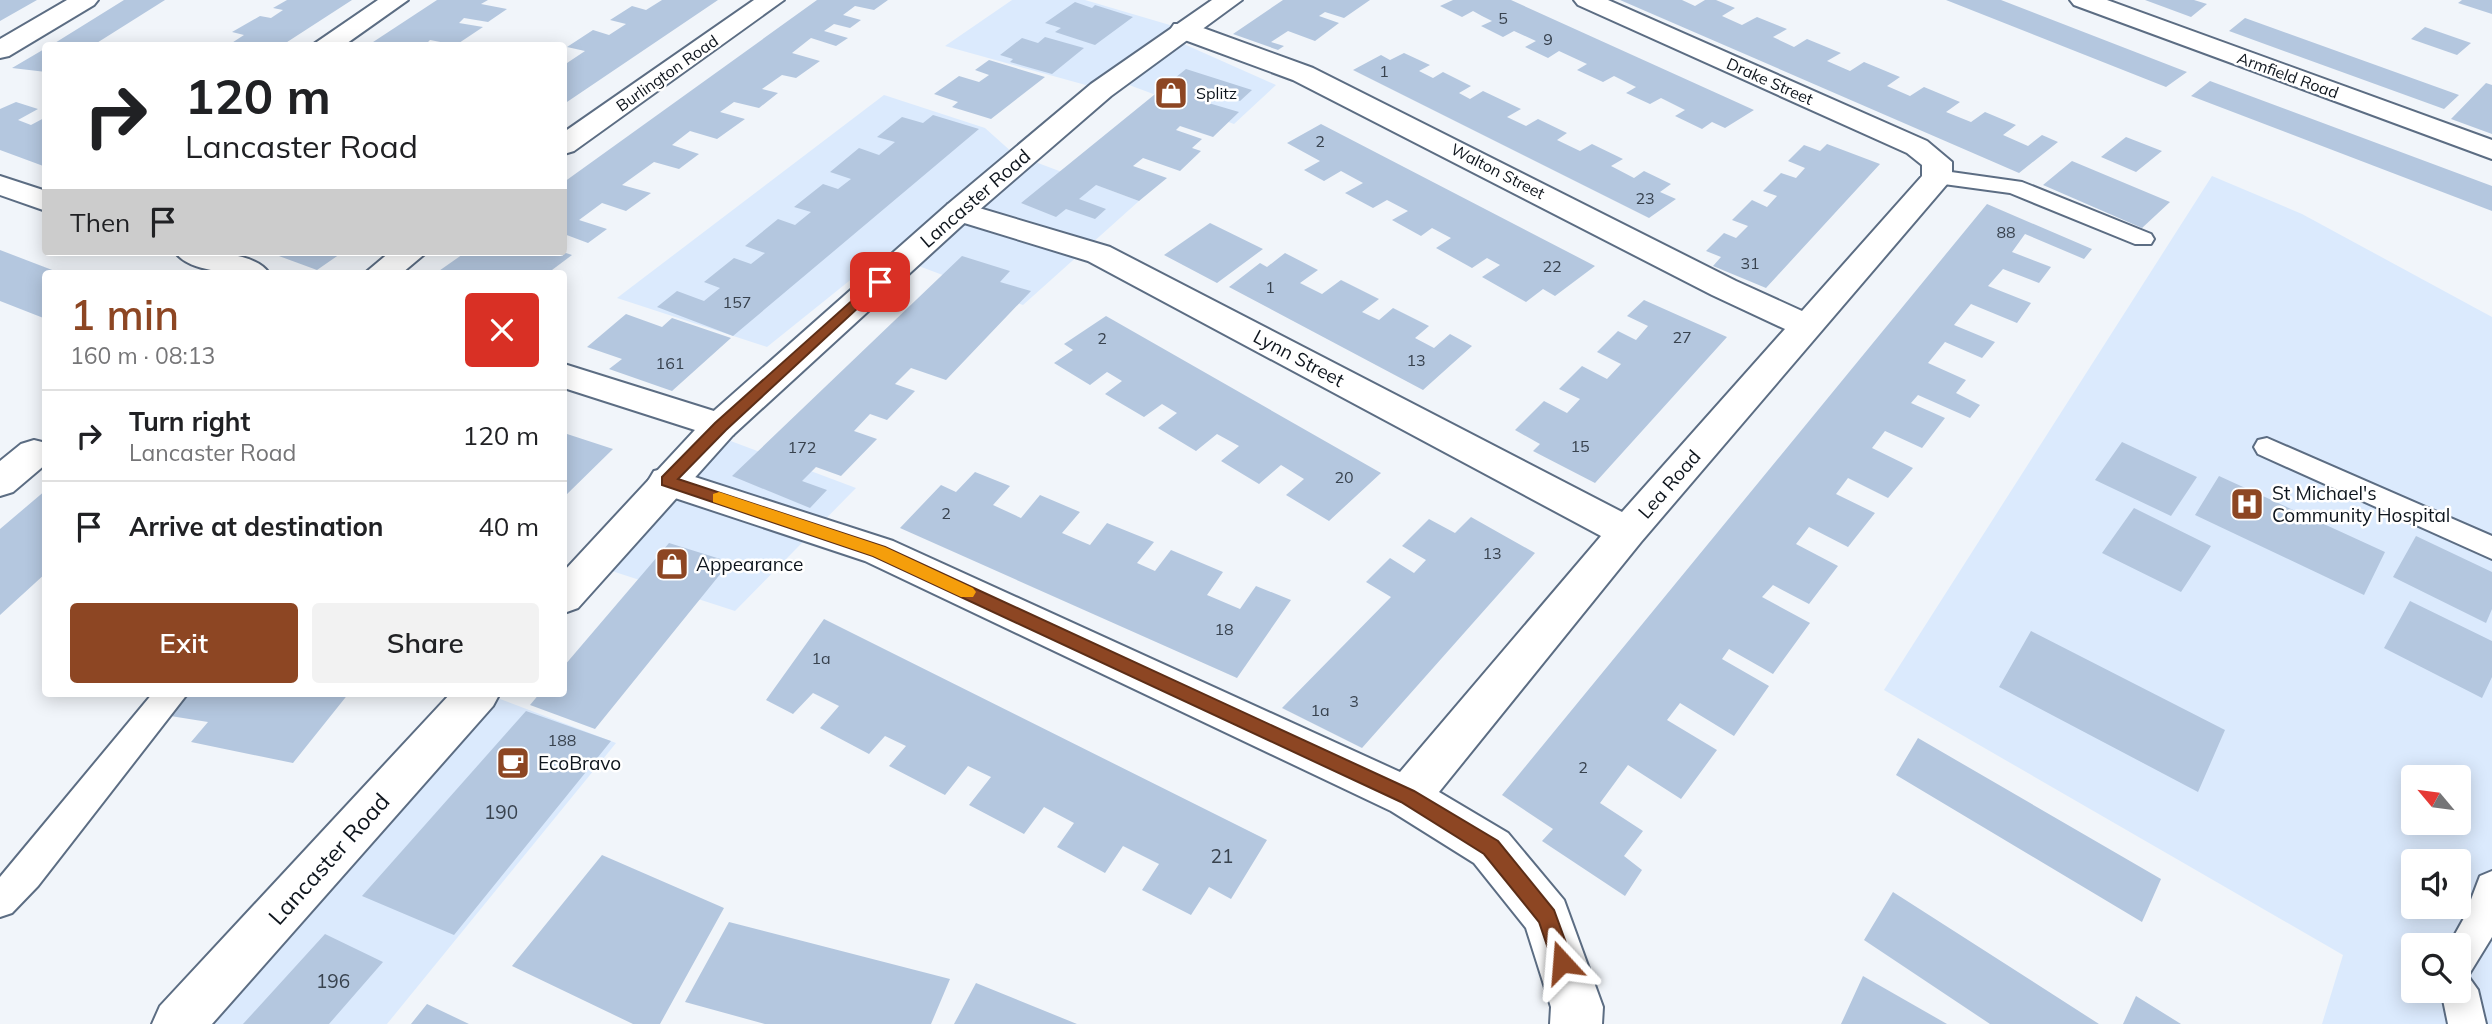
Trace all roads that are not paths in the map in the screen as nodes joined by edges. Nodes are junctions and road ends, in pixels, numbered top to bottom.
1 (85, 0) edge
2 (395, 0) edge
3 (771, 0) edge
4 (1587, 0) edge
5 (2083, 0) edge
6 (1219, 2) edge
7 (1183, 30) junction
8 (330, 42) edge
9 (0, 50) edge
10 (567, 143) edge
11 (2492, 150) edge
12 (1937, 177) junction
13 (0, 185) edge
14 (42, 201) edge
15 (959, 211) junction
16 (2143, 239) dead end
17 (203, 256) edge
18 (405, 256) edge
19 (244, 270) edge
20 (385, 270) edge
21 (1807, 326) junction
22 (567, 377) edge
23 (720, 426) junction
24 (2267, 447) dead end
25 (34, 453) dead end
26 (667, 481) junction
27 (0, 482) edge
28 (1627, 532) junction
29 (2492, 548) edge
30 (567, 594) edge
31 (169, 697) edge
32 (474, 697) edge
33 (1407, 797) junction
34 (2492, 887) edge
35 (0, 901) edge
36 (2471, 940) edge
37 (2462, 1003) edge
38 (178, 1024) edge
39 (1576, 1024) edge
40 (2467, 1024) edge

1 - 9 street
2 - 8 street
3 - 10 street, Burlington Road
4 - 12 street, Drake Street
5 - 11 street, Armfield Road
6 - 7 street, Lancaster Road
7 - 15 street, Lancaster Road
7 - 21 street, Walton Street
12 - 16 lane
12 - 21 street, Lea Road
13 - 14 street
15 - 23 street, Lancaster Road
15 - 28 street, Lynn Street
17 - 19 street
18 - 20 street
21 - 28 street, Lea Road
22 - 23 street
23 - 26 street, Lancaster Road
24 - 29 lane
25 - 27 street
26 - 30 street, Lancaster Road
26 - 33 street
28 - 33 street, Lea Road
31 - 35 lane
32 - 38 street, Lancaster Road
33 - 39 street
34 - 36 lane
37 - 40 lane

